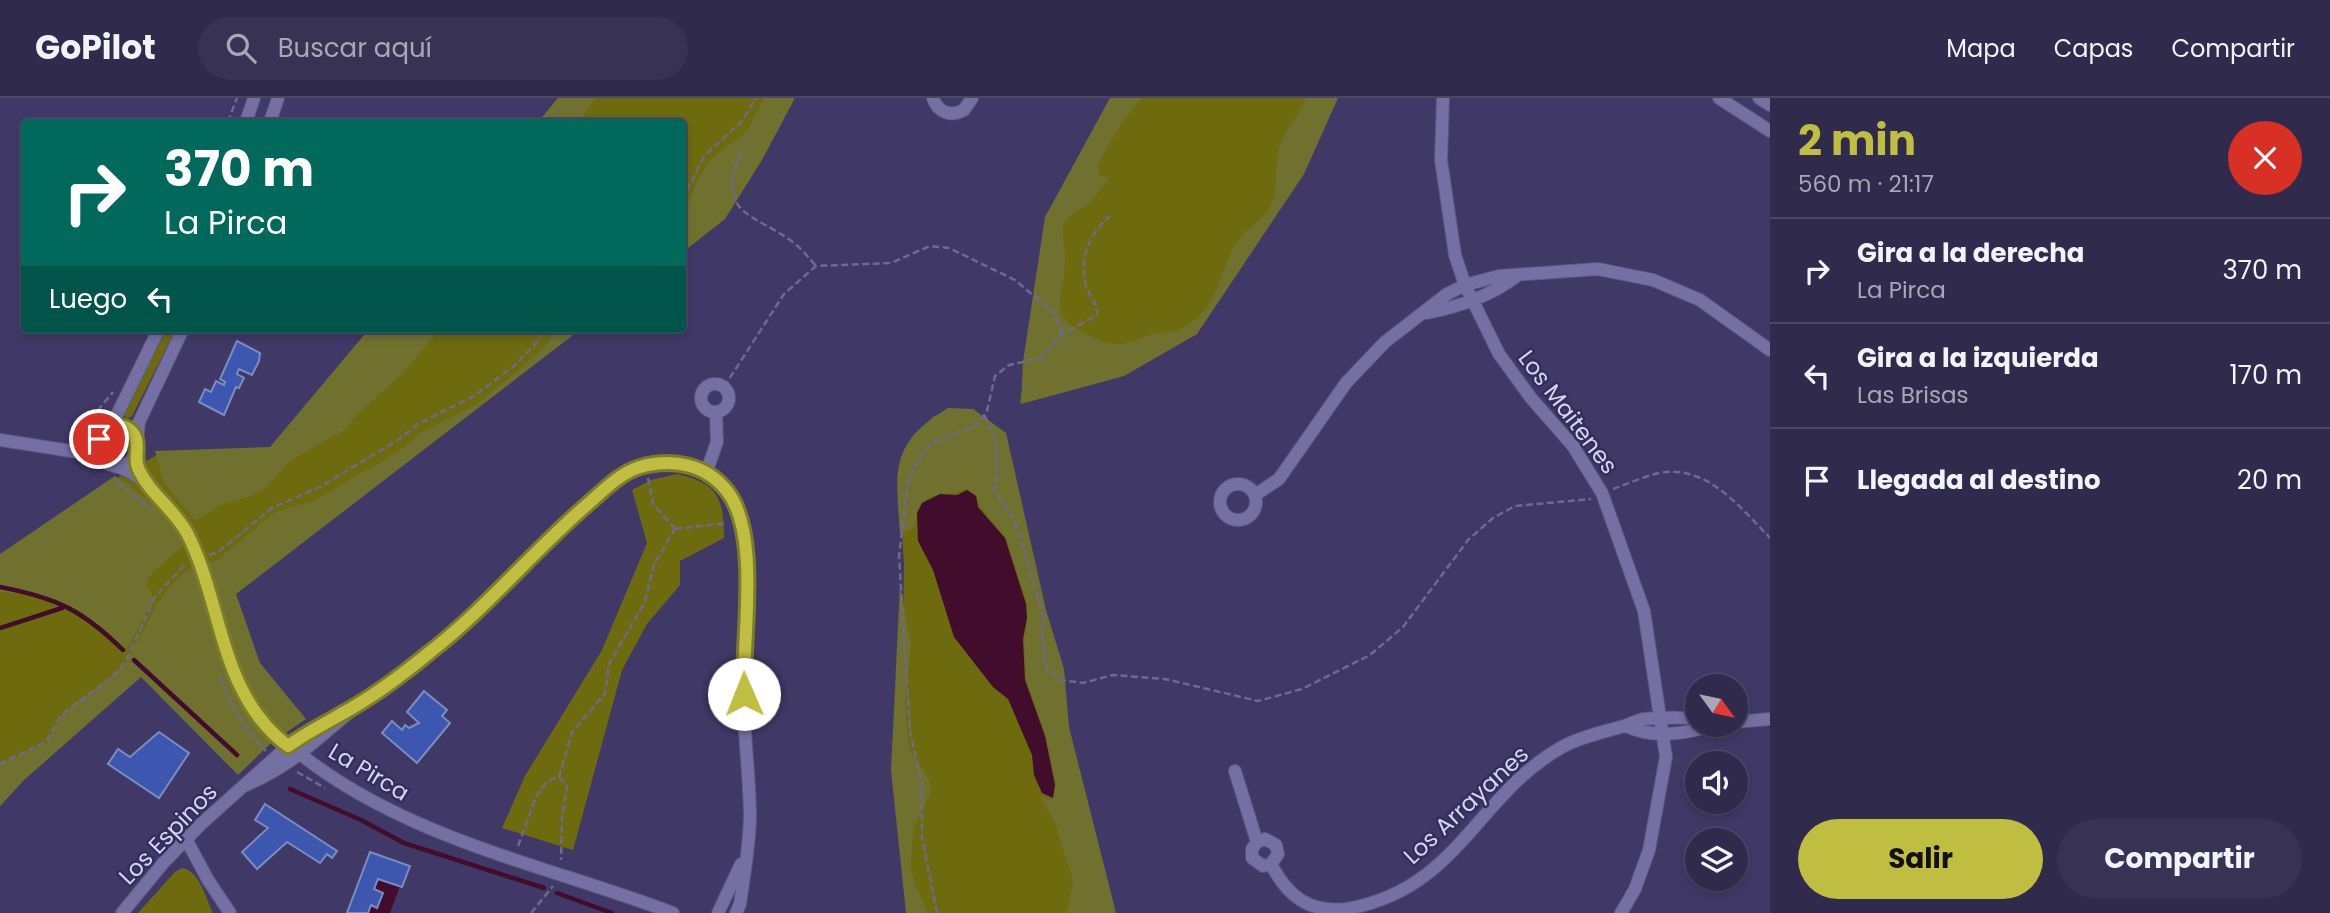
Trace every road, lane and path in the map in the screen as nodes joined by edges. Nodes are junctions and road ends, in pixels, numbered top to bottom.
1 (237, 98) edge
2 (254, 98) edge
3 (278, 98) edge
4 (756, 98) edge
5 (933, 98) edge
6 (972, 98) edge
7 (1443, 98) edge
8 (1719, 98) edge
9 (1759, 98) edge
10 (1770, 105) edge
11 (229, 119) edge
12 (247, 119) edge
13 (271, 119) edge
14 (1770, 131) edge
15 (741, 152) dead end
16 (686, 192) edge
17 (1110, 216) dead end
18 (816, 267) junction
19 (1518, 275) junction
20 (1465, 285) junction
21 (1472, 301) junction
22 (1424, 314) junction
23 (157, 333) edge
24 (181, 333) edge
25 (543, 333) edge
26 (1063, 334) junction
27 (1770, 350) edge
28 (116, 386) dead end
29 (724, 387) junction
30 (716, 412) junction
31 (984, 415) junction
32 (84, 427) dead end
33 (106, 430) junction
34 (0, 440) edge
35 (137, 447) junction
36 (68, 450) junction
37 (646, 466) junction
38 (109, 469) junction
39 (706, 472) junction
40 (149, 487) junction
41 (1602, 493) junction
42 (1255, 495) dead end
43 (160, 518) dead end
44 (741, 519) junction
45 (674, 530) junction
46 (1770, 538) edge
47 (197, 559) junction
48 (217, 668) dead end
49 (358, 705) junction
50 (1662, 718) junction
51 (1685, 718) edge
52 (1770, 719) edge
53 (1748, 721) edge
54 (1626, 726) junction
55 (1685, 731) edge
56 (1664, 733) junction
57 (288, 746) junction
58 (301, 754) junction
59 (280, 762) junction
60 (0, 764) edge
61 (1235, 771) dead end
62 (559, 777) junction
63 (329, 791) dead end
64 (186, 839) junction
65 (1257, 842) junction
66 (746, 854) junction
67 (514, 857) junction
68 (1271, 864) junction
69 (560, 873) junction
70 (1305, 909) edge
71 (122, 913) edge
72 (230, 913) edge
73 (531, 913) edge
74 (673, 913) edge
75 (718, 913) edge
76 (736, 913) edge
77 (937, 913) edge
78 (1621, 913) edge

1 - 11 path
2 - 12 street
3 - 13 street
4 - 16 path
5 - 6 street
7 - 20 street, Los Maitenes
8 - 14 street
9 - 10 street
15 - 18 path
17 - 26 path
18 - 26 path
18 - 29 path
19 - 20 street
19 - 21 street
19 - 27 street
20 - 21 street, Los Maitenes
20 - 22 street
21 - 22 street
21 - 41 street, Los Maitenes
22 - 42 street
23 - 33 street
24 - 35 street
25 - 47 path
26 - 31 path
28 - 32 path
29 - 30 street
29 - 30 street
30 - 39 street
31 - 41 path
31 - 77 path
33 - 35 street
33 - 36 street
33 - 38 street
34 - 36 street, La Pirca
35 - 38 street
35 - 40 street, La Pirca
36 - 38 street, La Pirca
37 - 39 street, Los Espinos
37 - 45 path
37 - 49 street, Los Espinos
38 - 40 street, La Pirca
38 - 43 path
39 - 44 street
40 - 47 street, La Pirca
41 - 46 path
41 - 50 street, Los Maitenes
44 - 45 path
44 - 66 street
45 - 62 path
47 - 57 street, La Pirca
47 - 60 path
48 - 59 path
49 - 57 street, Los Espinos
49 - 58 street, Los Espinos
50 - 51 street, Los Arrayanes
50 - 54 street, Los Arrayanes
50 - 56 street, Los Maitenes
52 - 53 street
54 - 56 street, Los Arrayanes
54 - 70 street, Los Arrayanes
55 - 56 street, Los Arrayanes
56 - 78 street, Los Maitenes
57 - 58 street, La Pirca
57 - 59 street, Los Espinos
58 - 59 street, Los Espinos
58 - 67 street, La Pirca
59 - 63 path
59 - 64 street, Los Espinos
61 - 65 street
62 - 67 path
62 - 69 path
64 - 71 street, Los Espinos
64 - 72 street
65 - 68 street
65 - 68 street
66 - 75 street
66 - 76 street
67 - 69 street, La Pirca
68 - 70 street, Los Arrayanes
69 - 73 path
69 - 74 street, La Pirca

